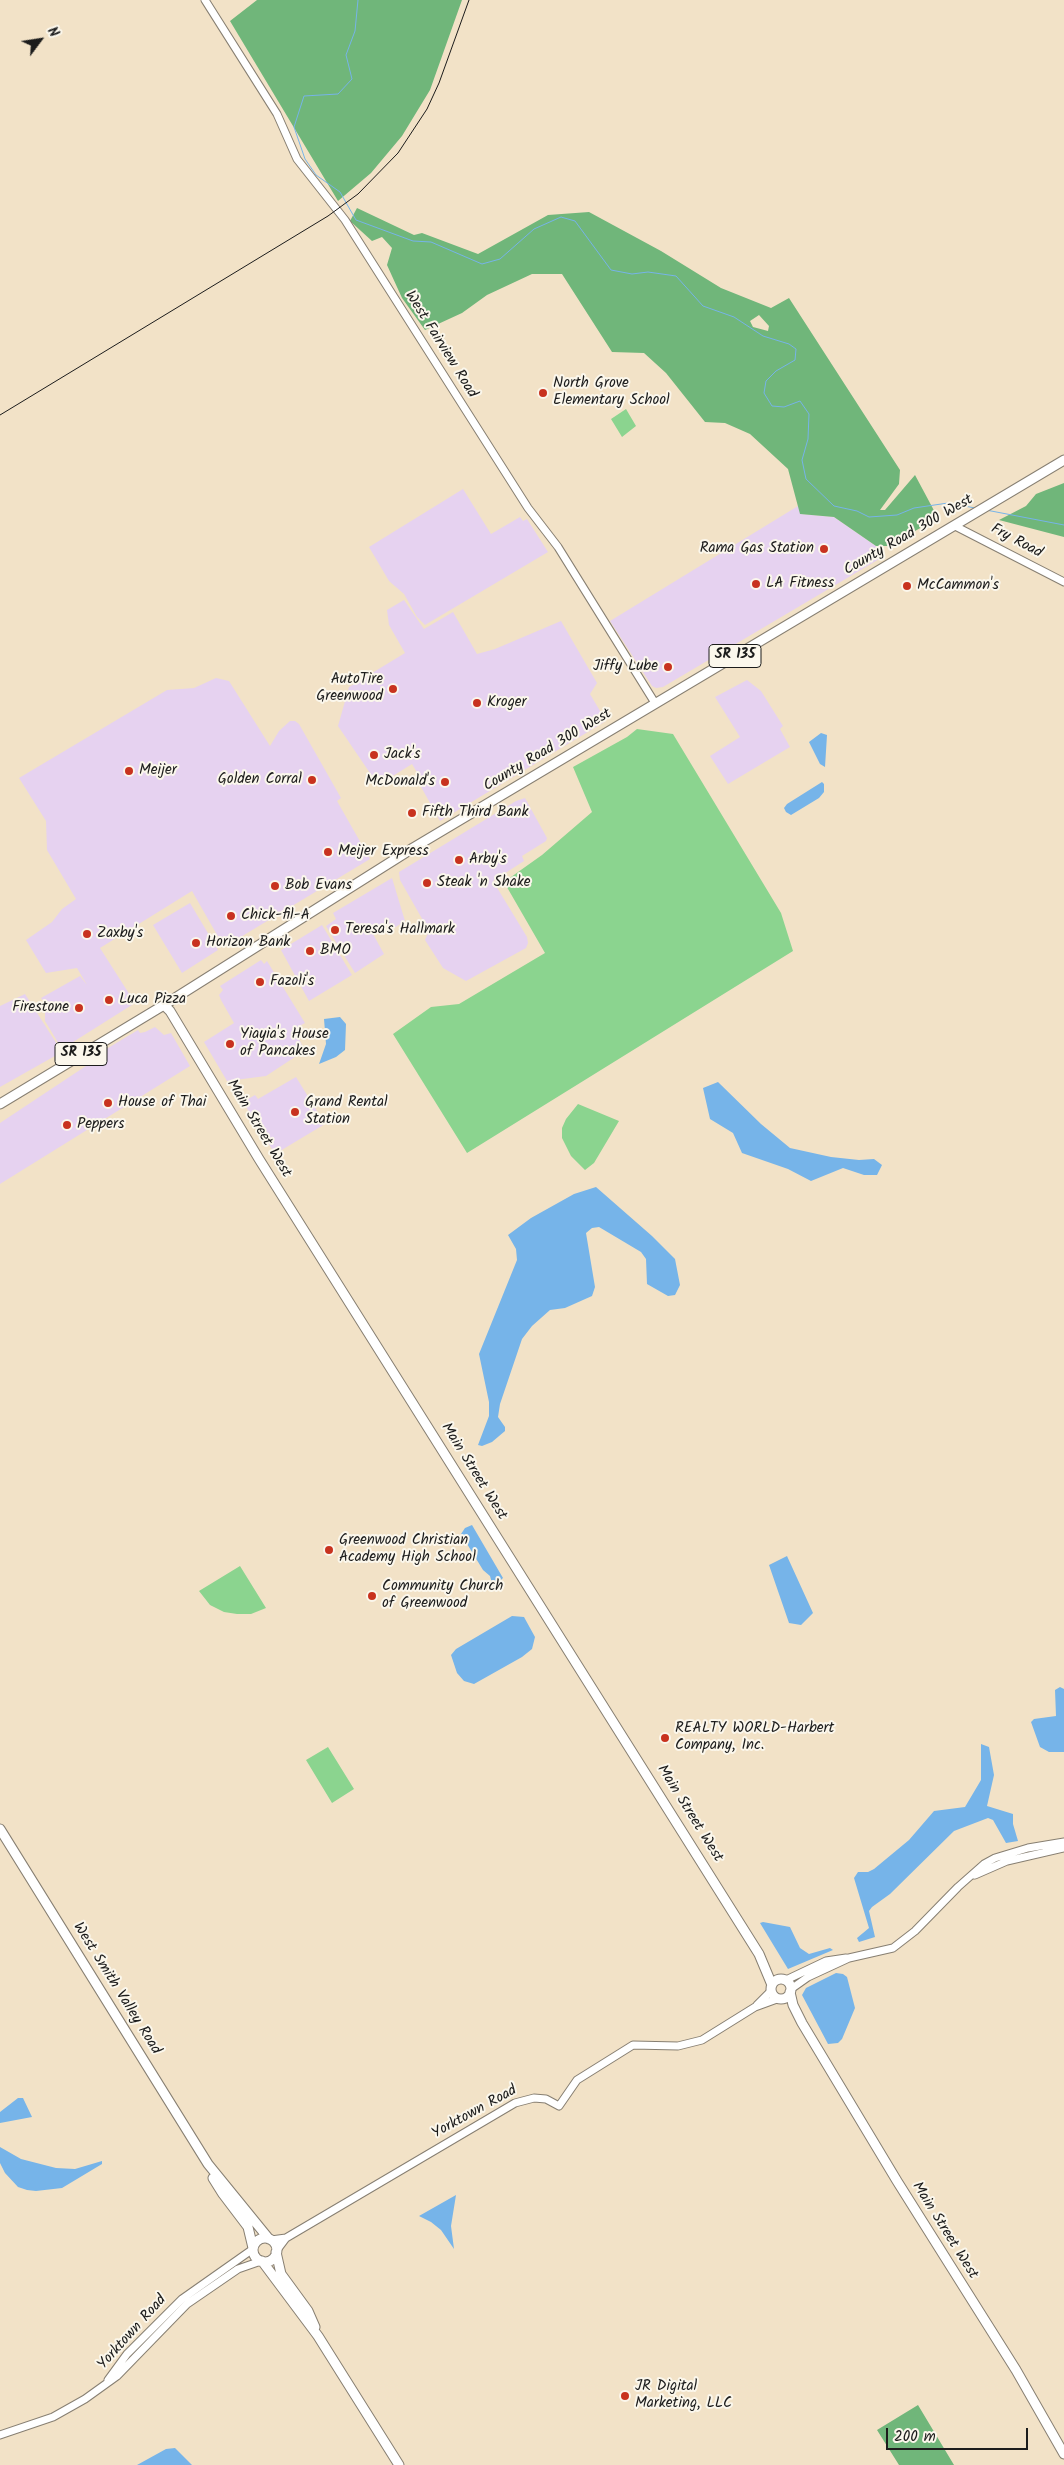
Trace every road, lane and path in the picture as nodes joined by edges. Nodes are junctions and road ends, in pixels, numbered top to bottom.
1 (205, 0) edge
2 (1064, 460) edge
3 (955, 526) junction
4 (1064, 582) edge
5 (655, 703) junction
6 (164, 1004) junction
7 (0, 1104) edge
8 (0, 1829) edge
9 (1064, 1842) edge
10 (1064, 1848) edge
11 (972, 1875) junction
12 (759, 1954) junction
13 (849, 1958) junction
14 (783, 1979) junction
15 (771, 1988) junction
16 (791, 1990) junction
17 (778, 1999) junction
18 (755, 2007) junction
19 (802, 2023) junction
20 (208, 2164) junction
21 (286, 2238) junction
22 (270, 2239) junction
23 (253, 2248) junction
24 (276, 2251) junction
25 (262, 2261) junction
26 (318, 2336) junction
27 (106, 2383) junction
28 (0, 2435) edge
29 (1064, 2454) edge
30 (400, 2465) edge

1 - 5 street, West Fairview Road
2 - 3 main road, County Road 300 West / SR 135
3 - 4 street, Fry Road
3 - 5 main road, County Road 300 West / SR 135
5 - 6 main road, County Road 300 West / SR 135
6 - 7 main road, County Road 300 West / SR 135
6 - 12 main road, Main Street West
8 - 20 main road, West Smith Valley Road
9 - 11 street
10 - 11 street
11 - 13 street
12 - 14 main road, Main Street West
12 - 15 main road, Main Street West
13 - 14 street
13 - 16 street
14 - 15 main road
14 - 16 main road, Main Street West
15 - 17 main road, Main Street West
15 - 18 street, Yorktown Road
16 - 17 main road
16 - 19 main road, Main Street West
17 - 18 street, Yorktown Road
17 - 19 main road, Main Street West
18 - 21 street, Yorktown Road
19 - 29 main road, Main Street West
20 - 22 main road, West Smith Valley Road
20 - 23 main road, West Smith Valley Road
21 - 22 street, Yorktown Road
21 - 24 street, Yorktown Road
22 - 23 main road
22 - 24 main road
23 - 25 main road
23 - 27 street, Yorktown Road
24 - 25 main road
24 - 26 main road
25 - 26 main road
25 - 27 street, Yorktown Road
26 - 30 main road
27 - 28 street, Yorktown Road

